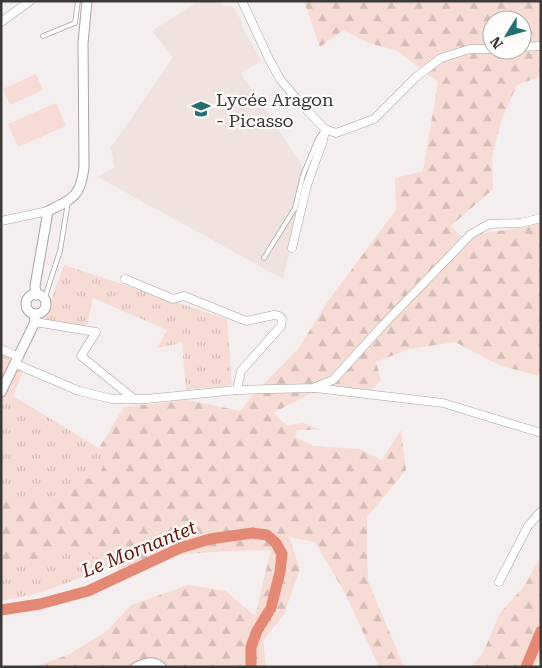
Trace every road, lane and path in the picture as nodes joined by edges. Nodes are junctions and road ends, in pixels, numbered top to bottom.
1 (78, 1) edge
2 (87, 1) edge
3 (242, 1) edge
4 (25, 3) edge
5 (1, 22) edge
6 (43, 36) dead end
7 (482, 49) edge
8 (325, 129) junction
9 (68, 202) junction
10 (48, 211) junction
11 (541, 218) edge
12 (1, 221) edge
13 (292, 248) dead end
14 (264, 258) dead end
15 (125, 279) dead end
16 (39, 296) junction
17 (35, 318) junction
18 (1, 349) edge
19 (17, 361) junction
20 (313, 388) junction
21 (237, 390) junction
22 (1, 392) edge
23 (134, 399) junction
24 (541, 433) edge
25 (541, 511) edge
26 (499, 582) dead end
27 (136, 667) edge
28 (161, 667) edge

1 - 6 lane
2 - 9 street
3 - 8 street
4 - 5 street
7 - 8 street
8 - 13 street
8 - 14 lane
9 - 10 street
9 - 16 lane
10 - 12 street
10 - 16 street
11 - 20 street
15 - 21 street
16 - 17 street
16 - 17 street
17 - 19 street
17 - 23 street
18 - 19 street
19 - 22 street
19 - 23 street
20 - 21 street
20 - 24 street
21 - 23 street
25 - 26 street
27 - 28 street

